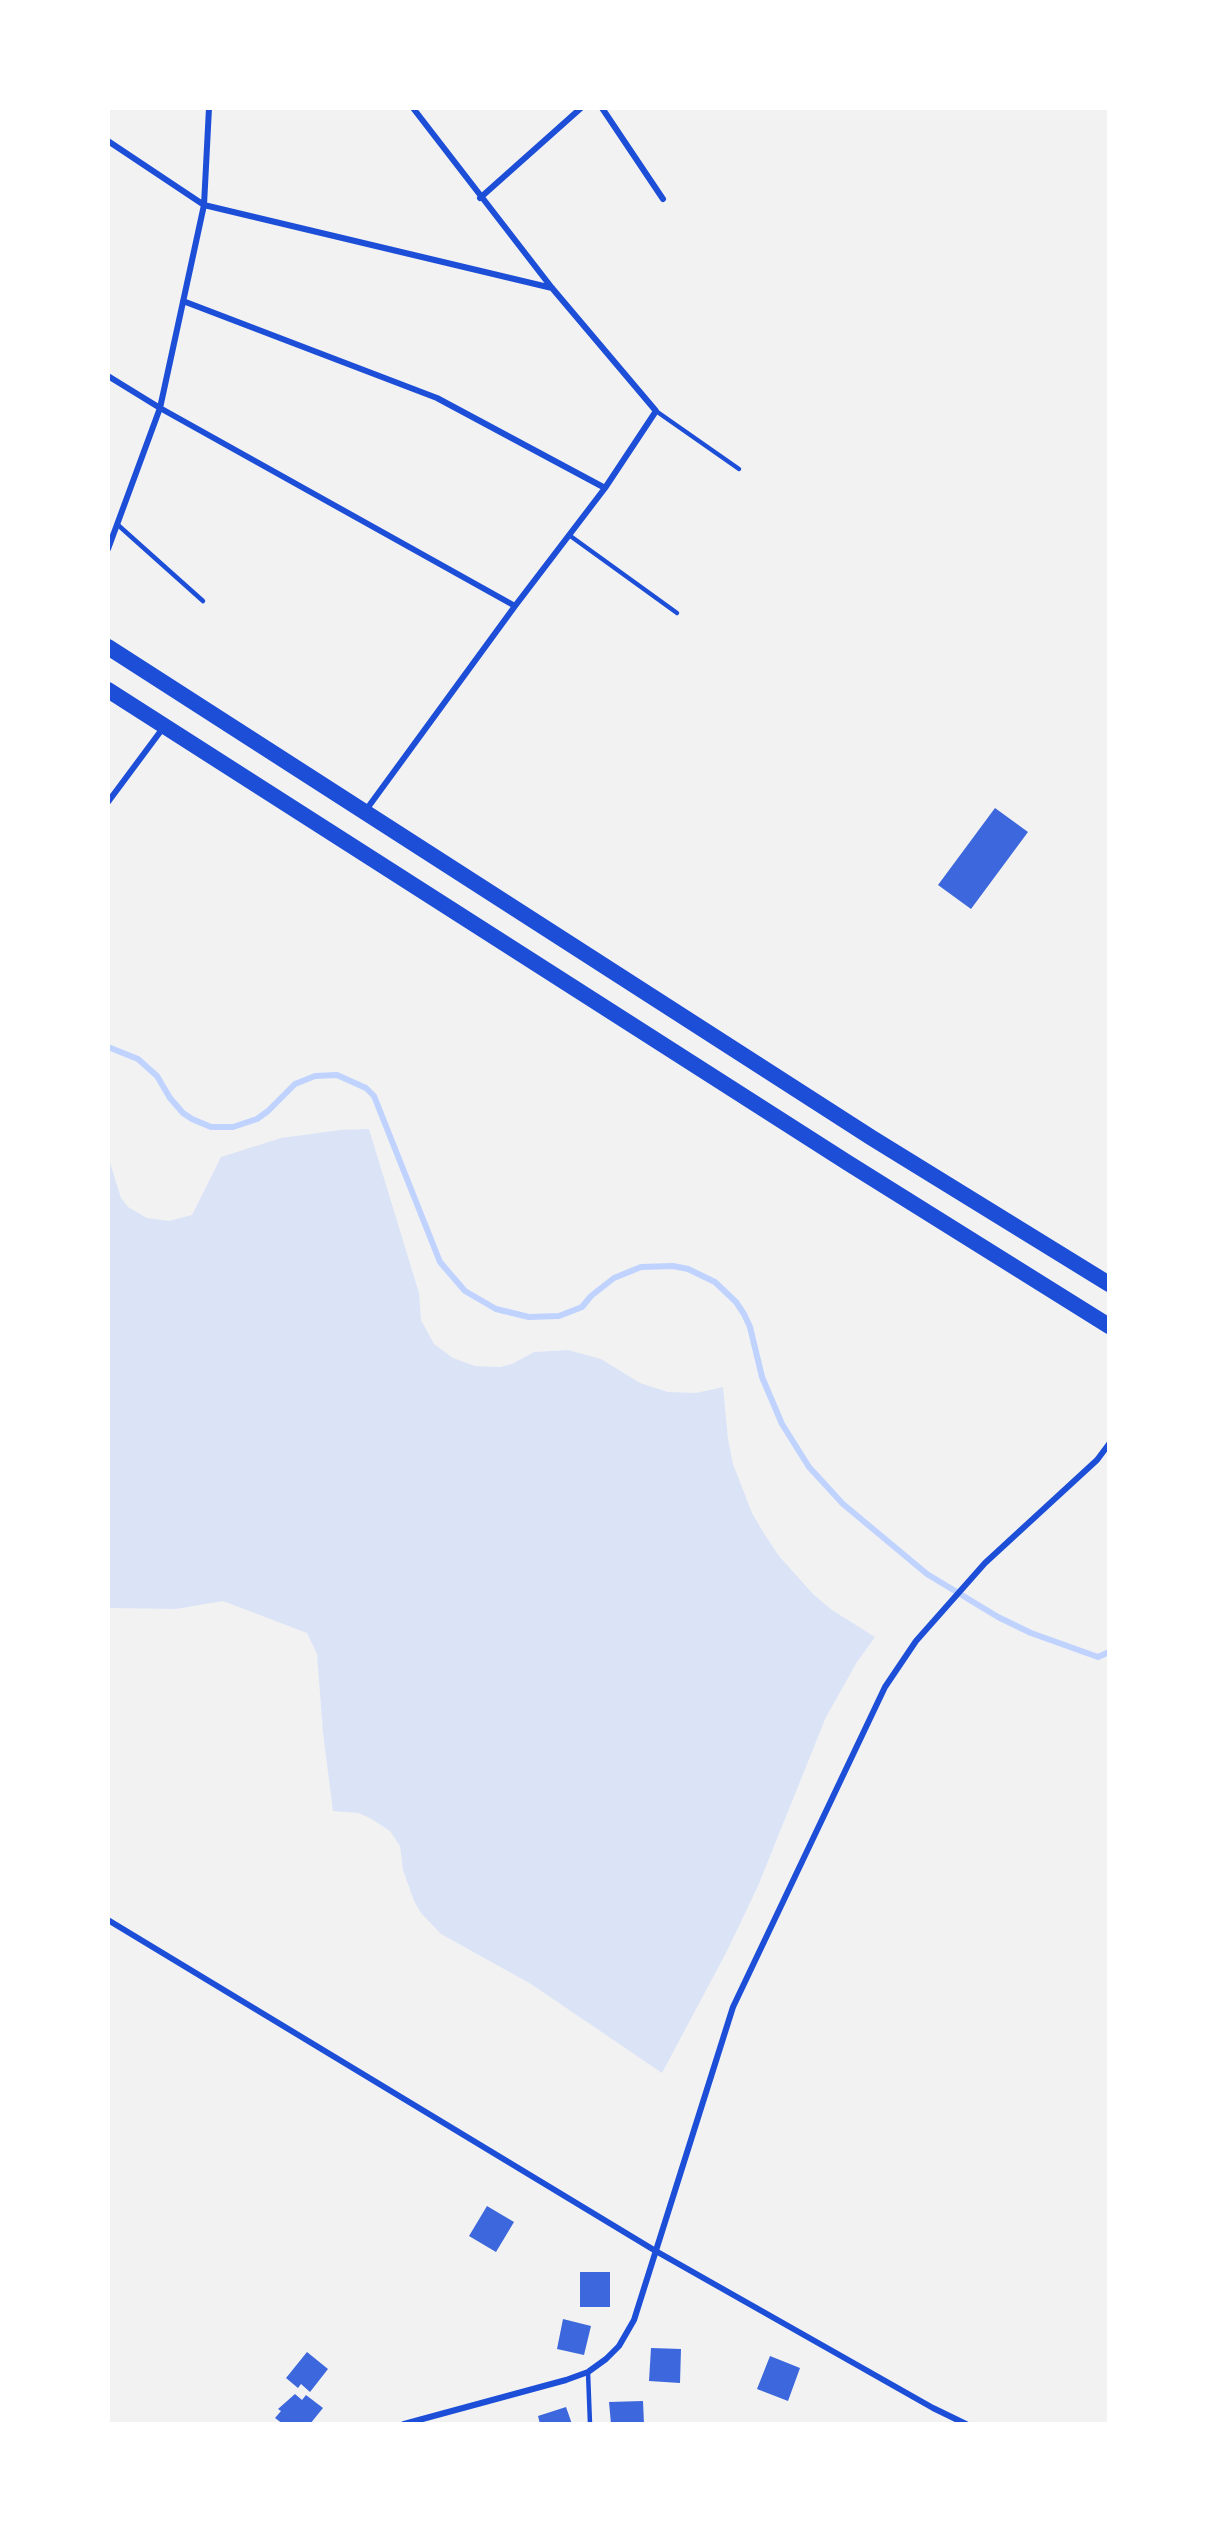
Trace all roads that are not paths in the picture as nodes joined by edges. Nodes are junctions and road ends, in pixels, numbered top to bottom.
1 (209, 108) edge
2 (413, 108) edge
3 (580, 108) edge
4 (602, 108) edge
5 (108, 141) edge
6 (480, 198) junction
7 (663, 199) dead end
8 (204, 205) junction
9 (552, 288) junction
10 (183, 301) junction
11 (108, 376) edge
12 (160, 408) junction
13 (656, 411) junction
14 (739, 469) dead end
15 (604, 488) junction
16 (118, 525) junction
17 (569, 535) junction
18 (108, 549) edge
19 (203, 601) dead end
20 (514, 606) junction
21 (677, 613) dead end
22 (108, 647) edge
23 (108, 690) edge
24 (165, 726) junction
25 (108, 802) edge
26 (364, 812) junction
27 (1109, 1284) edge
28 (1109, 1326) edge
29 (1109, 1444) edge
30 (108, 1920) edge
31 (654, 2250) junction
32 (588, 2372) junction
33 (404, 2424) edge
34 (590, 2424) edge
35 (966, 2424) edge

1 - 8 street
2 - 6 street
3 - 6 street
4 - 7 street
5 - 8 street
6 - 9 street
8 - 9 street
8 - 10 street
9 - 13 street
10 - 12 street
10 - 15 street
11 - 12 street
12 - 16 street
12 - 20 street
13 - 14 lane
13 - 15 street
15 - 17 street
16 - 18 street
16 - 19 lane
17 - 20 street
17 - 21 lane
20 - 26 street
22 - 26 highway
23 - 24 highway
24 - 25 street
24 - 28 highway
26 - 27 highway
29 - 31 street
30 - 31 street
31 - 32 street
31 - 35 street
32 - 33 street
32 - 34 lane

